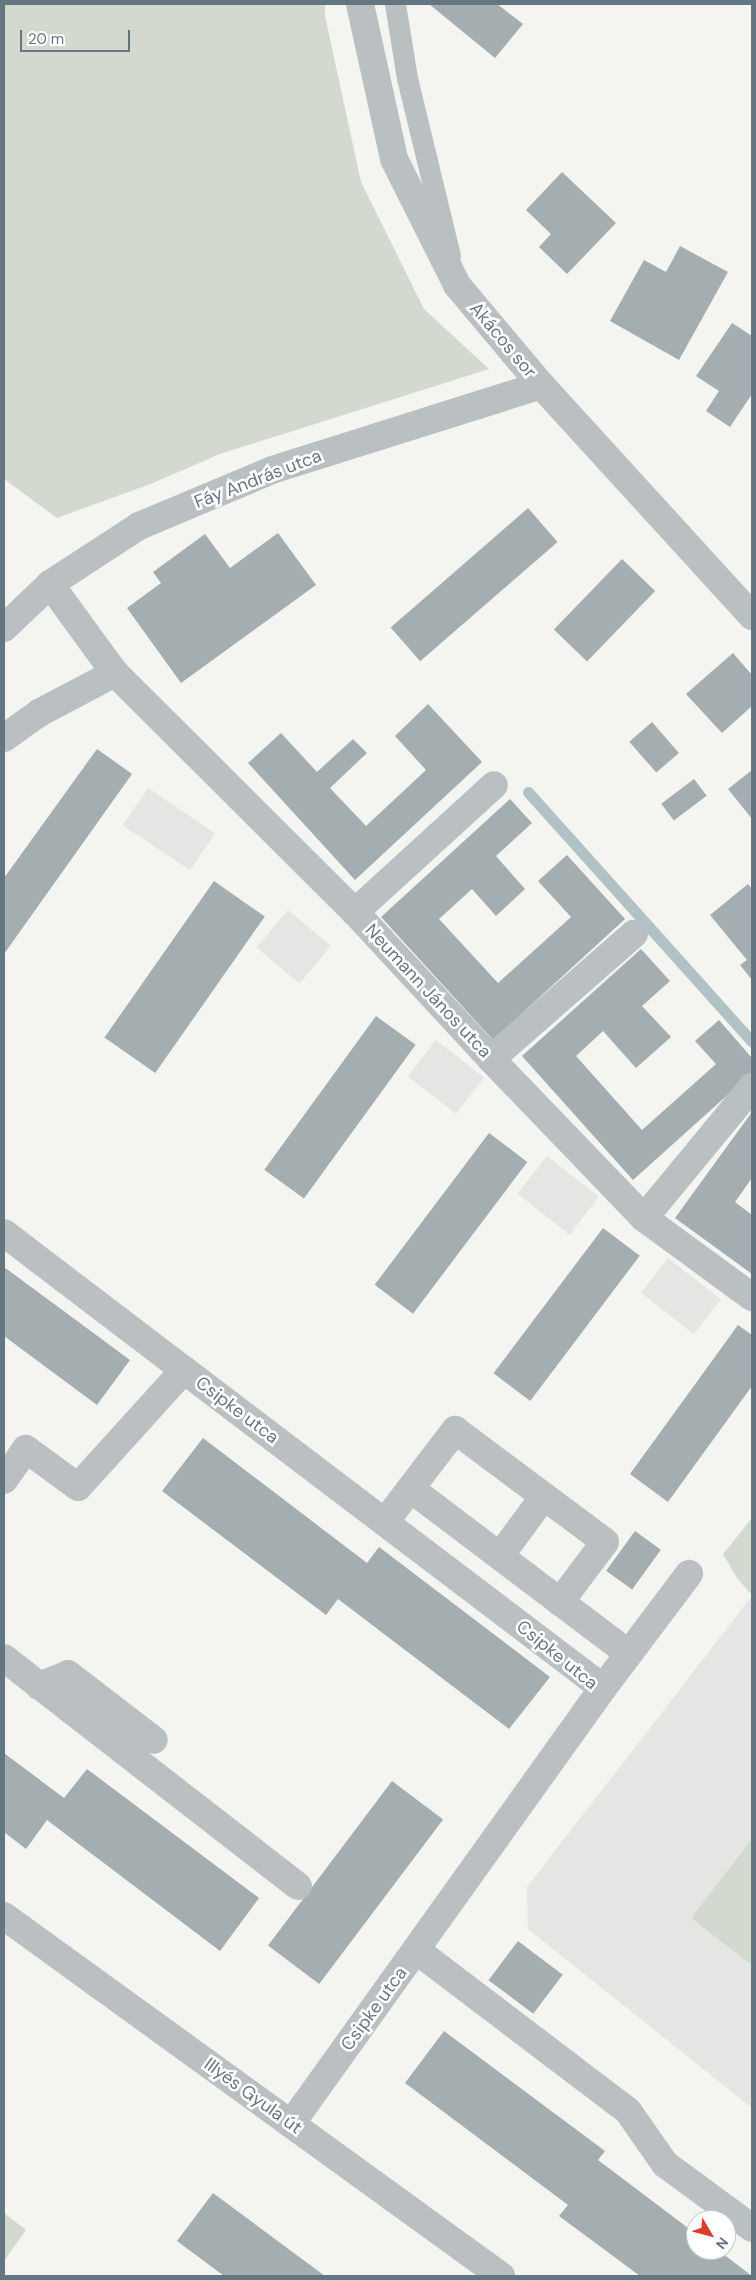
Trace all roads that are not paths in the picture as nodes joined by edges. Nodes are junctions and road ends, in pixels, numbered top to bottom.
1 (360, 4) edge
2 (395, 4) edge
3 (457, 285) junction
4 (541, 385) junction
5 (50, 584) junction
6 (752, 616) edge
7 (4, 628) edge
8 (116, 673) junction
9 (4, 738) edge
10 (494, 785) dead end
11 (355, 912) junction
12 (634, 934) dead end
13 (491, 1059) junction
14 (752, 1087) edge
15 (644, 1218) junction
16 (4, 1233) edge
17 (752, 1296) edge
18 (184, 1370) junction
19 (7, 1470) edge
20 (410, 1489) junction
21 (544, 1496) junction
22 (385, 1522) junction
23 (500, 1556) junction
24 (688, 1574) dead end
25 (560, 1602) junction
26 (628, 1654) junction
27 (4, 1658) edge
28 (39, 1686) junction
29 (603, 1688) junction
30 (154, 1740) dead end
31 (298, 1886) dead end
32 (4, 1916) edge
33 (416, 1950) junction
34 (291, 2124) junction
35 (752, 2228) edge
36 (501, 2276) edge

1 - 3 street, Akácos sor
2 - 3 lane
3 - 4 street, Akácos sor
4 - 5 street, Fáy András utca
4 - 6 street, Akácos sor
5 - 7 street, Fáy András utca
5 - 8 street, Neumann János utca
8 - 9 street
8 - 11 street, Neumann János utca
10 - 11 street
11 - 13 street, Neumann János utca
12 - 13 street
13 - 15 street, Neumann János utca
14 - 15 street
15 - 17 street, Neumann János utca
16 - 18 street, Csipke utca
18 - 19 street, Csipke utca
18 - 22 street, Csipke utca
20 - 21 street
20 - 22 street
20 - 23 street
21 - 23 street
21 - 25 street
22 - 29 street, Csipke utca
23 - 25 street
24 - 26 street
25 - 26 street
26 - 29 street
27 - 28 street
28 - 30 street
28 - 31 street
29 - 33 street, Csipke utca
32 - 34 street, Illyés Gyula út
33 - 34 street, Csipke utca
33 - 35 street
34 - 36 street, Illyés Gyula út

